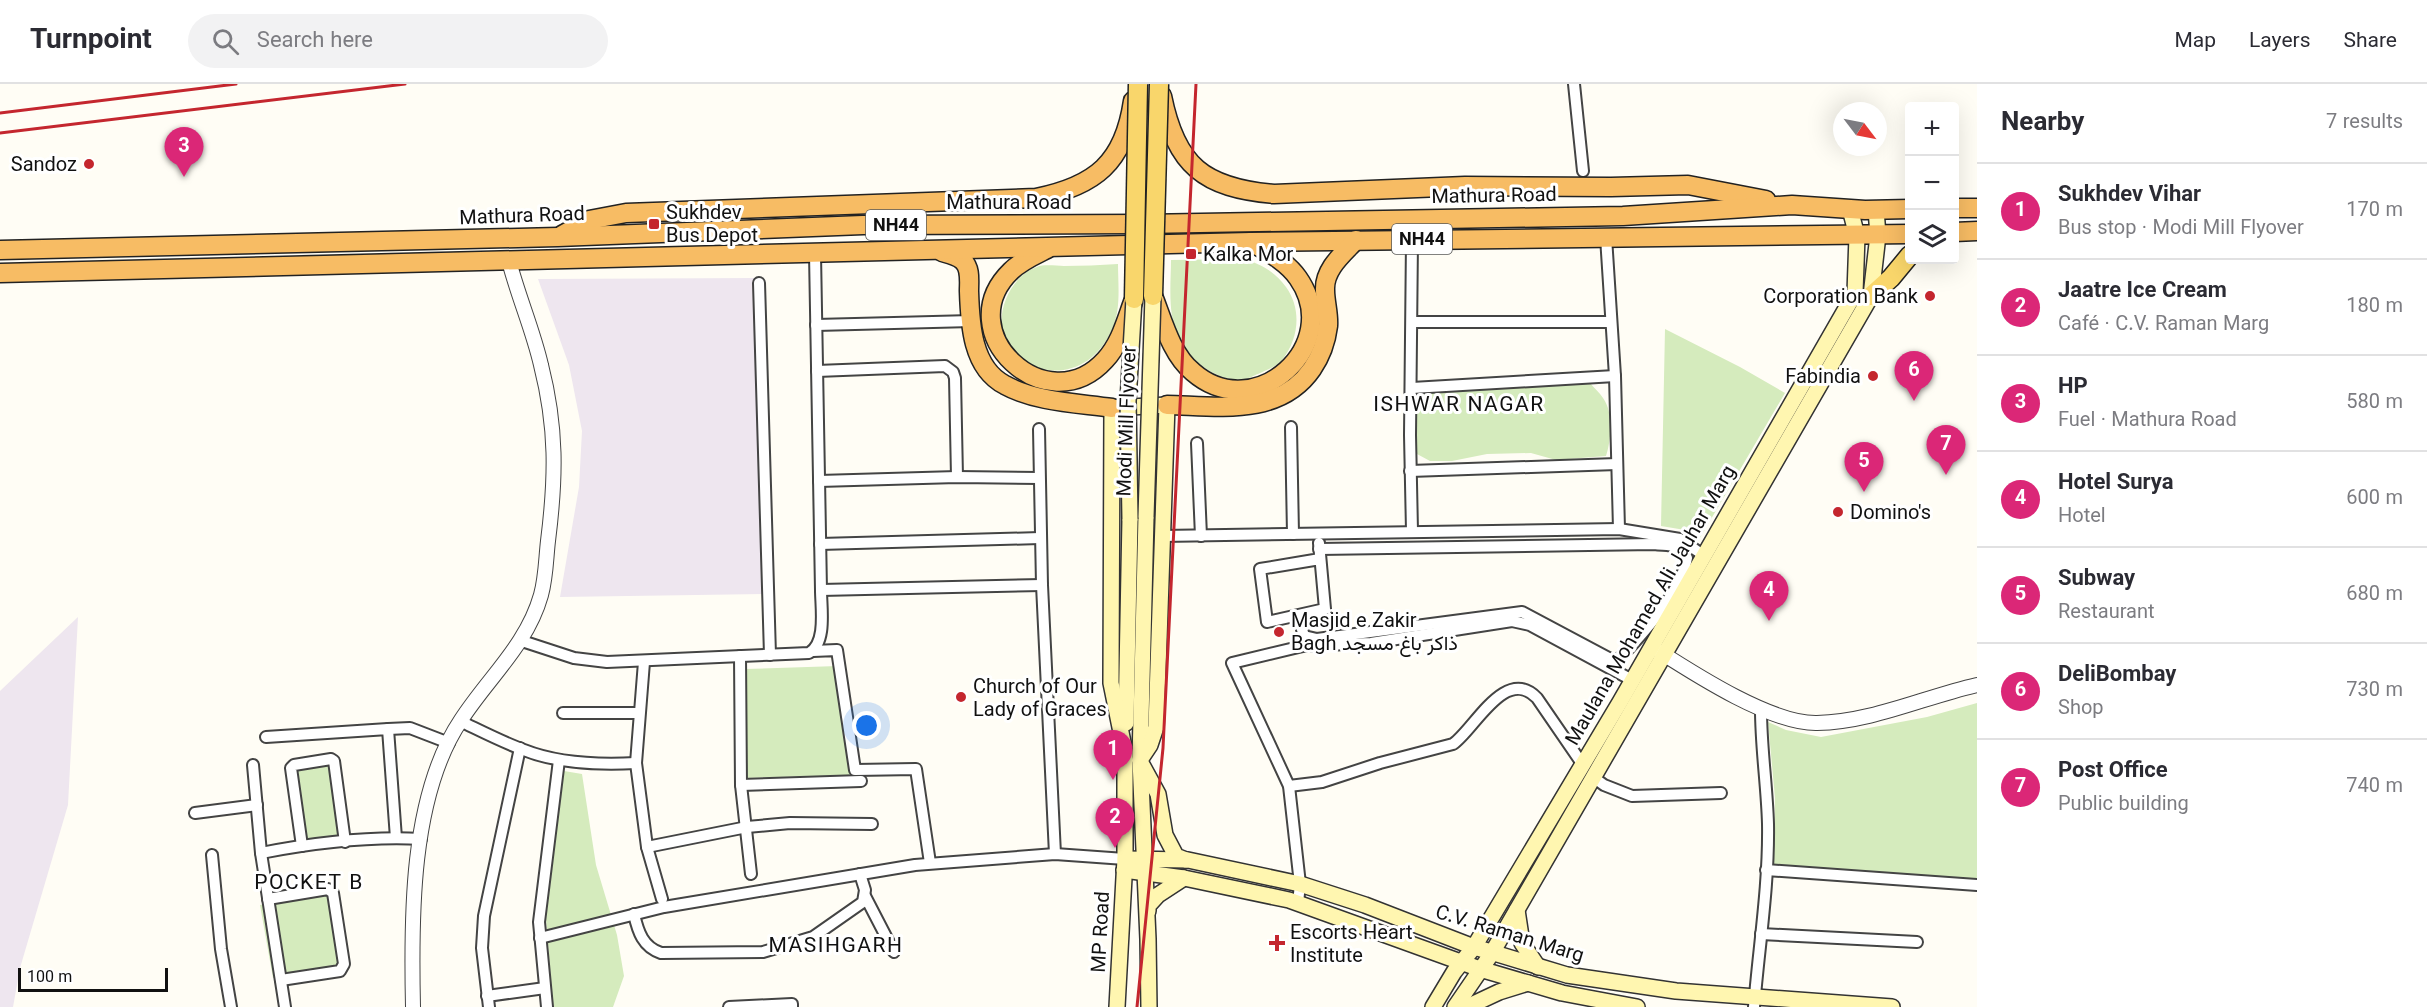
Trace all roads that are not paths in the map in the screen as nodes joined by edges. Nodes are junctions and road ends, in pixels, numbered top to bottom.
1 (1137, 84) edge
2 (1159, 84) edge
3 (1574, 84) edge
4 (1583, 171) dead end
5 (1792, 205) junction
6 (1959, 208) edge
7 (1977, 208) edge
8 (1850, 209) junction
9 (1905, 209) edge
10 (1876, 210) junction
11 (1977, 231) edge
12 (1959, 232) edge
13 (1905, 234) edge
14 (1857, 236) junction
15 (1878, 236) junction
16 (558, 237) junction
17 (1606, 237) junction
18 (1356, 240) junction
19 (1412, 240) junction
20 (1251, 242) junction
21 (1051, 247) junction
22 (0, 250) edge
23 (938, 250) junction
24 (815, 254) junction
25 (509, 261) junction
26 (1905, 261) edge
27 (0, 273) edge
28 (759, 283) dead end
29 (1153, 296) junction
30 (1871, 296) junction
31 (1134, 299) junction
32 (972, 321) junction
33 (1413, 321) junction
34 (1611, 322) junction
35 (816, 325) junction
36 (817, 371) junction
37 (1615, 376) junction
38 (1412, 388) junction
39 (1167, 405) junction
40 (1112, 408) junction
41 (1291, 427) dead end
42 (1039, 429) dead end
43 (1197, 443) dead end
44 (1617, 464) junction
45 (1410, 471) junction
46 (957, 477) junction
47 (1039, 478) junction
48 (819, 481) junction
49 (1619, 530) junction
50 (1412, 531) junction
51 (1293, 534) junction
52 (1318, 534) junction
53 (1162, 536) junction
54 (1201, 536) junction
55 (1040, 538) junction
56 (820, 544) junction
57 (1320, 554) junction
58 (1703, 555) junction
59 (1042, 585) junction
60 (821, 590) junction
61 (1299, 616) junction
62 (522, 641) junction
63 (1657, 650) junction
64 (813, 651) junction
65 (770, 655) junction
66 (740, 656) junction
67 (644, 662) junction
68 (1632, 680) junction
69 (1977, 685) edge
70 (1134, 692) junction
71 (1761, 710) junction
72 (563, 713) dead end
73 (639, 713) junction
74 (460, 721) junction
75 (388, 729) junction
76 (266, 737) dead end
77 (448, 743) junction
78 (520, 748) junction
79 (1125, 752) junction
80 (559, 760) junction
81 (1140, 760) junction
82 (636, 763) junction
83 (253, 765) dead end
84 (1583, 765) junction
85 (1593, 777) junction
86 (861, 781) dead end
87 (741, 785) junction
88 (1289, 786) junction
89 (1720, 793) dead end
90 (256, 804) junction
91 (195, 813) dead end
92 (872, 824) dead end
93 (747, 827) junction
94 (396, 838) junction
95 (421, 839) junction
96 (345, 842) junction
97 (302, 846) junction
98 (647, 847) junction
99 (261, 853) junction
100 (1056, 854) junction
101 (212, 855) dead end
102 (1188, 860) junction
103 (930, 864) junction
104 (1124, 864) junction
105 (1145, 864) junction
106 (1767, 870) junction
107 (751, 874) dead end
108 (860, 874) junction
109 (1184, 878) junction
110 (1300, 884) junction
111 (1977, 885) edge
112 (865, 896) junction
113 (268, 899) junction
114 (662, 899) dead end
115 (1299, 903) junction
116 (1517, 910) junction
117 (634, 914) junction
118 (1761, 934) junction
119 (540, 938) junction
120 (1148, 939) junction
121 (1917, 942) dead end
122 (1474, 947) junction
123 (894, 952) dead end
124 (1492, 953) junction
125 (1463, 963) junction
126 (1538, 966) junction
127 (1480, 969) junction
128 (281, 980) junction
129 (1528, 983) junction
130 (545, 987) junction
131 (488, 1002) edge
132 (1754, 1002) edge
133 (741, 1006) edge
134 (231, 1007) edge
135 (285, 1007) edge
136 (412, 1007) edge
137 (547, 1007) edge
138 (729, 1007) edge
139 (792, 1007) edge
140 (1118, 1007) edge
141 (1149, 1007) edge
142 (1433, 1007) edge
143 (1455, 1007) edge
144 (1467, 1007) edge
145 (1637, 1007) edge
146 (1892, 1007) edge

1 - 16 highway
1 - 31 main road, Modi Mill Flyover, bridge
2 - 5 highway, bridge
2 - 29 main road, Modi Mill Flyover, bridge
3 - 4 street
5 - 8 highway, Mathura Road / NH44
5 - 16 highway, Mathura Road / NH44
6 - 7 highway
8 - 10 highway, Mathura Road / NH44
8 - 14 main road, Maulana Mohamed Ali Jauhar Marg
9 - 10 highway, Mathura Road / NH44
10 - 15 main road, Maulana Mohamed Ali Jauhar Marg
11 - 12 highway
13 - 15 highway, NH44
14 - 15 highway, NH44
14 - 17 highway, NH44
14 - 58 main road, Maulana Mohamed Ali Jauhar Marg
15 - 30 main road, Maulana Mohamed Ali Jauhar Marg
16 - 22 highway, Mathura Road / NH44
17 - 19 highway, NH44
17 - 34 street
18 - 19 highway, NH44
18 - 20 highway, NH44
18 - 39 highway
19 - 33 street
20 - 21 highway, NH44
20 - 29 highway
21 - 23 highway, NH44
21 - 31 highway
23 - 24 highway, NH44
23 - 32 highway
24 - 25 highway, NH44
24 - 35 street
25 - 27 highway, NH44
25 - 62 street
26 - 30 main road
28 - 65 street
29 - 70 main road, Modi Mill Flyover, bridge
30 - 63 main road, Maulana Mohamed Ali Jauhar Marg
31 - 70 main road, Modi Mill Flyover, bridge
32 - 35 street
32 - 40 highway
33 - 34 street
33 - 38 street
34 - 37 street
35 - 36 street
36 - 46 street
36 - 48 street
37 - 38 street
37 - 44 street
38 - 45 street
39 - 40 main road
39 - 53 main road
40 - 79 main road
41 - 51 street
42 - 47 street
43 - 54 street
44 - 45 street
44 - 49 street
45 - 50 street
46 - 47 street
46 - 48 street
47 - 55 street
48 - 56 street
49 - 50 street
49 - 58 street
50 - 52 street
51 - 52 street
51 - 54 street
52 - 57 street
53 - 54 street
53 - 81 main road
55 - 56 street
55 - 59 street
56 - 60 street
57 - 61 street
57 - 61 street
57 - 61 street
58 - 63 main road, Maulana Mohamed Ali Jauhar Marg
59 - 60 street
59 - 100 street
60 - 64 street
62 - 67 street
62 - 74 street
63 - 68 main road, Maulana Mohamed Ali Jauhar Marg
63 - 71 street
63 - 85 main road, Maulana Mohamed Ali Jauhar Marg
64 - 65 street
64 - 103 street
65 - 66 street
66 - 67 street
66 - 87 street
67 - 73 street
68 - 84 main road, Maulana Mohamed Ali Jauhar Marg
68 - 88 street
69 - 71 street
70 - 79 main road, Modi Mill Flyover
70 - 81 main road, Modi Mill Flyover
71 - 106 street
72 - 73 street
73 - 82 street
74 - 77 street
74 - 78 street
75 - 76 street
75 - 77 street
75 - 94 street
77 - 95 street
78 - 80 street
78 - 131 street
79 - 104 main road, MP Road
80 - 82 street
80 - 119 street
81 - 102 main road
81 - 105 main road, Modi Mill Flyover
82 - 98 street
83 - 90 street
84 - 88 street
84 - 122 main road, Maulana Mohamed Ali Jauhar Marg
85 - 89 street
85 - 116 main road, Maulana Mohamed Ali Jauhar Marg
86 - 87 street
87 - 93 street
88 - 110 street
90 - 91 street
90 - 99 street
92 - 93 street
93 - 98 street
93 - 107 street
94 - 95 street
94 - 96 street
95 - 136 street
96 - 97 street
96 - 97 street
97 - 99 street
98 - 114 street
99 - 113 street
100 - 103 street
100 - 104 street
101 - 134 street
102 - 105 main road, C.V. Raman Marg
102 - 110 main road, C.V. Raman Marg
103 - 108 street
104 - 105 main road, C.V. Raman Marg
104 - 140 main road, MP Road
105 - 109 main road, C.V. Raman Marg
105 - 120 main road
106 - 111 street
106 - 118 street
108 - 112 street
108 - 117 street
109 - 115 main road, C.V. Raman Marg
109 - 120 main road
110 - 115 street
110 - 122 main road, C.V. Raman Marg
112 - 117 street
112 - 123 street
113 - 128 street
113 - 128 street
115 - 125 main road, C.V. Raman Marg
116 - 124 main road, Maulana Mohamed Ali Jauhar Marg
116 - 126 main road
117 - 119 street
118 - 121 street
118 - 132 street
119 - 130 street
120 - 141 main road
122 - 124 main road, C.V. Raman Marg
122 - 125 main road, Maulana Mohamed Ali Jauhar Marg
124 - 126 main road, C.V. Raman Marg
124 - 127 main road, Maulana Mohamed Ali Jauhar Marg
125 - 127 main road, C.V. Raman Marg
125 - 142 main road, Maulana Mohamed Ali Jauhar Marg
126 - 132 main road, C.V. Raman Marg
127 - 129 main road, C.V. Raman Marg
127 - 143 main road, Maulana Mohamed Ali Jauhar Marg
128 - 135 street
129 - 144 main road
129 - 145 main road, C.V. Raman Marg
130 - 131 street
130 - 137 street
132 - 146 main road, C.V. Raman Marg
133 - 138 street
133 - 139 street

